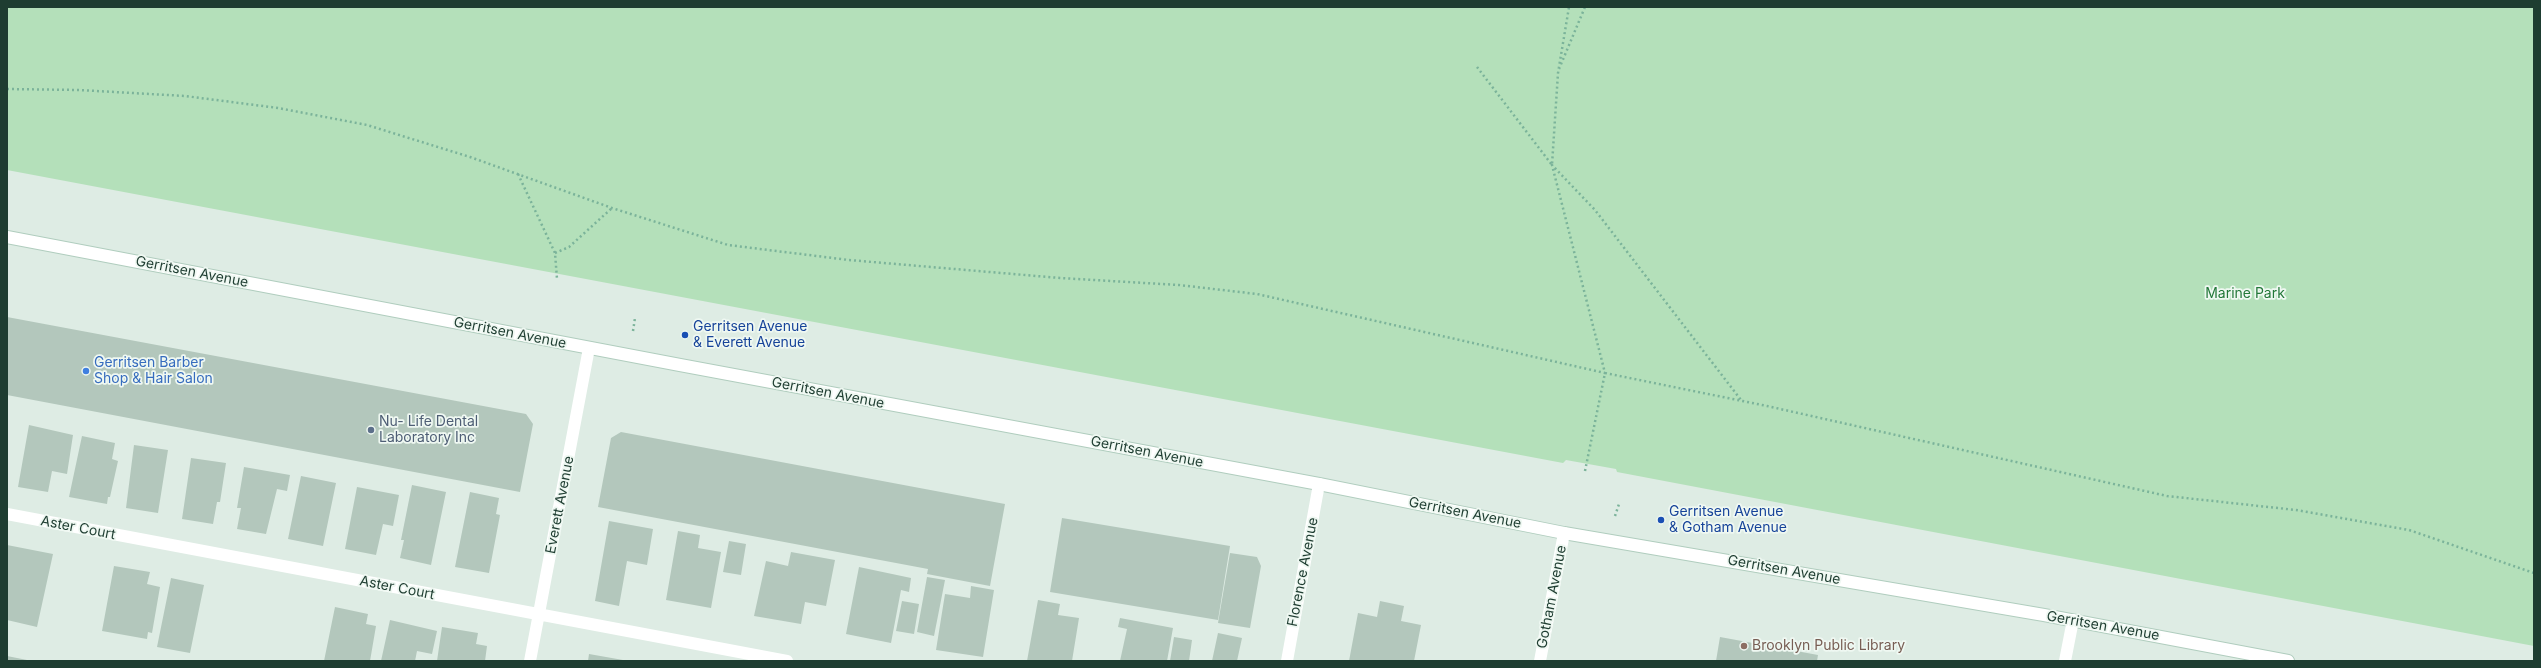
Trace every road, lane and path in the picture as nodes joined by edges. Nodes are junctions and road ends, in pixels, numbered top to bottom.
1 (1569, 7) edge
2 (1585, 7) edge
3 (1477, 67) dead end
4 (1558, 73) junction
5 (7, 89) edge
6 (1552, 166) junction
7 (518, 174) junction
8 (612, 208) junction
9 (7, 236) edge
10 (555, 253) junction
11 (557, 279) dead end
12 (635, 318) dead end
13 (632, 335) dead end
14 (589, 348) junction
15 (1605, 373) junction
16 (1741, 400) junction
17 (1584, 471) dead end
18 (1319, 484) junction
19 (1619, 504) dead end
20 (7, 514) edge
21 (1612, 522) dead end
22 (1564, 533) junction
23 (2534, 573) edge
24 (539, 614) junction
25 (2073, 620) junction
26 (530, 661) edge
27 (787, 661) edge
28 (1287, 661) edge
29 (1540, 661) edge
30 (2065, 661) edge
31 (2288, 661) edge

1 - 4 path
2 - 4 path
3 - 6 path
4 - 6 path
5 - 7 path
6 - 15 path
6 - 16 path
7 - 8 path
7 - 10 path
8 - 10 path
8 - 15 path
9 - 14 main road, Gerritsen Avenue
10 - 11 path
12 - 13 path
14 - 18 main road, Gerritsen Avenue
14 - 24 main road, Everett Avenue
15 - 16 path
15 - 17 path
16 - 23 path
18 - 22 main road, Gerritsen Avenue
18 - 28 main road, Florence Avenue
19 - 21 path
20 - 24 main road, Aster Court
22 - 25 main road, Gerritsen Avenue
22 - 29 main road, Gotham Avenue
24 - 26 main road, Everett Avenue
24 - 27 main road, Aster Court
25 - 30 main road
25 - 31 main road, Gerritsen Avenue

